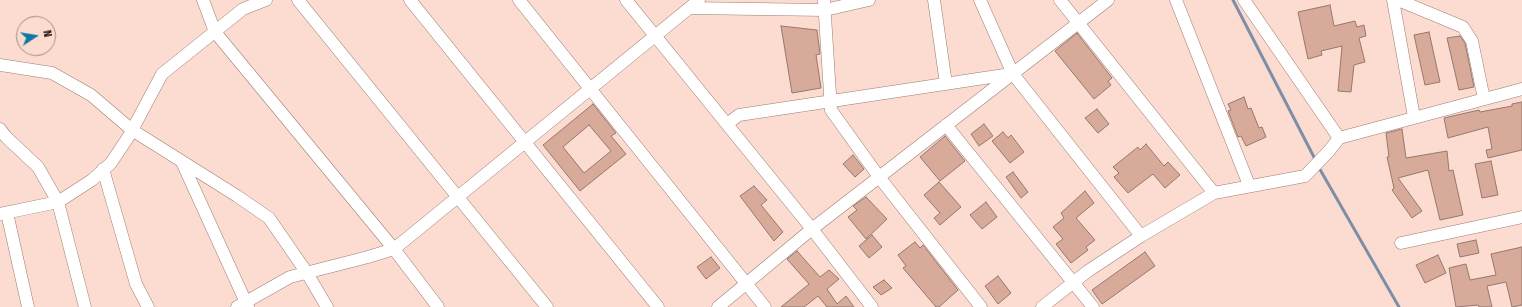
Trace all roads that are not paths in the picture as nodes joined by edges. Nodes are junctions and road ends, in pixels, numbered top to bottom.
1 (203, 0) edge
2 (266, 0) edge
3 (298, 0) edge
4 (410, 0) edge
5 (519, 0) edge
6 (626, 0) edge
7 (699, 0) edge
8 (869, 0) edge
9 (934, 0) edge
10 (980, 0) edge
11 (1060, 0) edge
12 (1108, 0) edge
13 (1176, 0) edge
14 (1244, 0) edge
15 (1393, 0) edge
16 (1398, 0) edge
17 (824, 5) edge
18 (689, 8) junction
19 (1078, 23) junction
20 (215, 32) junction
21 (655, 36) junction
22 (0, 65) edge
23 (1013, 74) junction
24 (946, 84) junction
25 (1522, 89) edge
26 (591, 90) junction
27 (1484, 99) junction
28 (831, 101) junction
29 (1414, 117) junction
30 (727, 124) junction
31 (946, 125) junction
32 (0, 129) edge
33 (132, 130) junction
34 (1338, 138) junction
35 (525, 142) junction
36 (182, 162) junction
37 (104, 169) junction
38 (879, 177) junction
39 (1249, 185) junction
40 (1214, 193) junction
41 (457, 196) junction
42 (58, 202) junction
43 (4, 214) edge
44 (1522, 217) edge
45 (812, 230) junction
46 (1141, 236) junction
47 (1401, 243) dead end
48 (394, 249) junction
49 (307, 273) junction
50 (1073, 283) junction
51 (746, 284) junction
52 (244, 305) edge
53 (28, 307) edge
54 (85, 307) edge
55 (148, 307) edge
56 (327, 307) edge
57 (438, 307) edge
58 (547, 307) edge
59 (658, 307) edge
60 (718, 307) edge
61 (765, 307) edge
62 (872, 307) edge
63 (981, 307) edge
64 (1042, 307) edge
65 (1093, 307) edge

1 - 20 street
2 - 20 street
3 - 41 street
4 - 35 street
5 - 26 street
6 - 21 street
7 - 18 street
8 - 17 street
9 - 24 street
10 - 23 street
11 - 19 street
12 - 19 street
13 - 39 street
14 - 34 street
15 - 29 street
16 - 27 street
17 - 18 street
17 - 28 street
18 - 21 street
19 - 23 street
19 - 40 street
20 - 33 street
20 - 48 street
21 - 26 street
21 - 30 street
22 - 33 street
23 - 24 street
23 - 31 street
23 - 46 street
24 - 28 street
25 - 27 street
26 - 35 street
26 - 51 street
27 - 29 street
28 - 30 street
28 - 38 street
29 - 34 street
30 - 45 street
31 - 38 street
31 - 50 street
32 - 42 street
33 - 36 street
33 - 37 street
34 - 39 street
35 - 41 street
35 - 59 street
36 - 49 street
36 - 52 street
37 - 42 street
37 - 55 street
38 - 45 street
38 - 63 street
39 - 40 street
40 - 46 street
41 - 48 street
41 - 58 street
42 - 43 street
42 - 54 street
43 - 53 street
44 - 47 street
45 - 51 street
45 - 62 street
46 - 50 street
48 - 49 street
48 - 57 street
49 - 52 street
49 - 56 street
50 - 64 street
50 - 65 street
51 - 60 street
51 - 61 street

